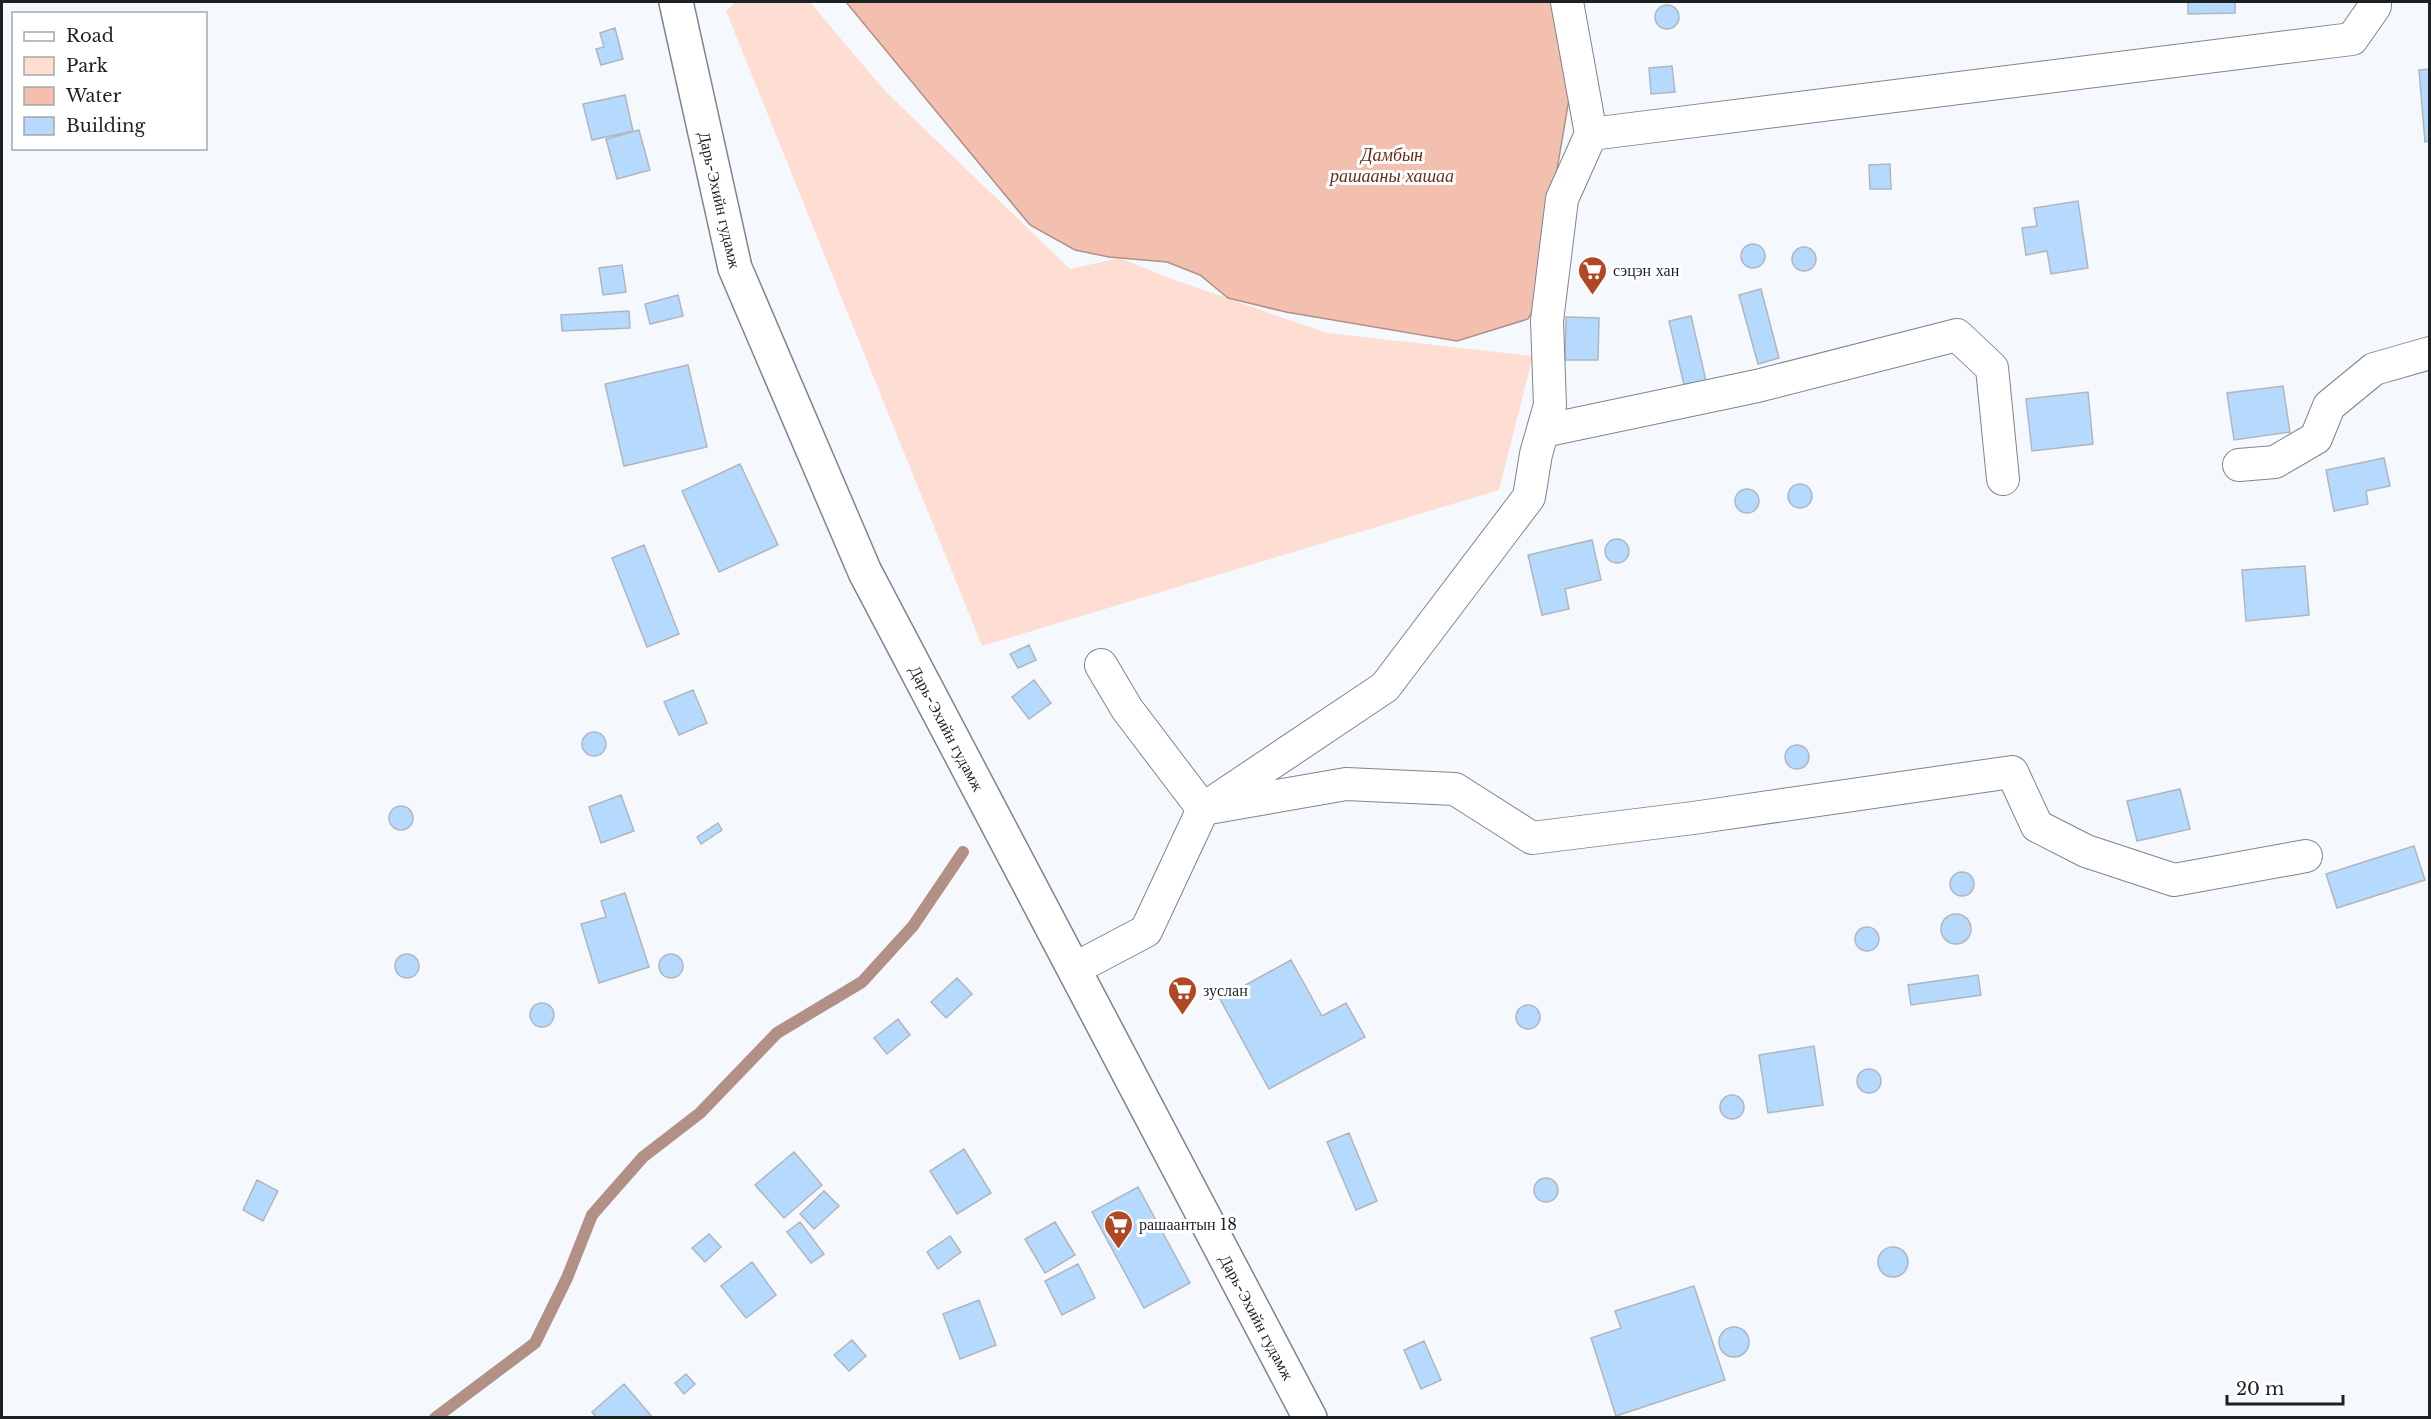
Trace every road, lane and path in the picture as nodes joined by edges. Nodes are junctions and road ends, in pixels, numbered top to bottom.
1 (676, 2) edge
2 (1567, 2) edge
3 (2379, 3) edge
4 (1591, 134) junction
5 (2430, 353) edge
6 (1543, 431) junction
7 (2239, 465) dead end
8 (2003, 478) dead end
9 (1101, 665) dead end
10 (1203, 809) junction
11 (2306, 856) dead end
12 (1074, 969) junction
13 (1310, 1418) edge

1 - 12 main road, Дарь-Эхийн гудамж
2 - 4 street
3 - 4 street
4 - 6 street
5 - 7 street
6 - 8 street
6 - 10 street
9 - 10 street
10 - 11 street
10 - 12 street
12 - 13 main road, Дарь-Эхийн гудамж

